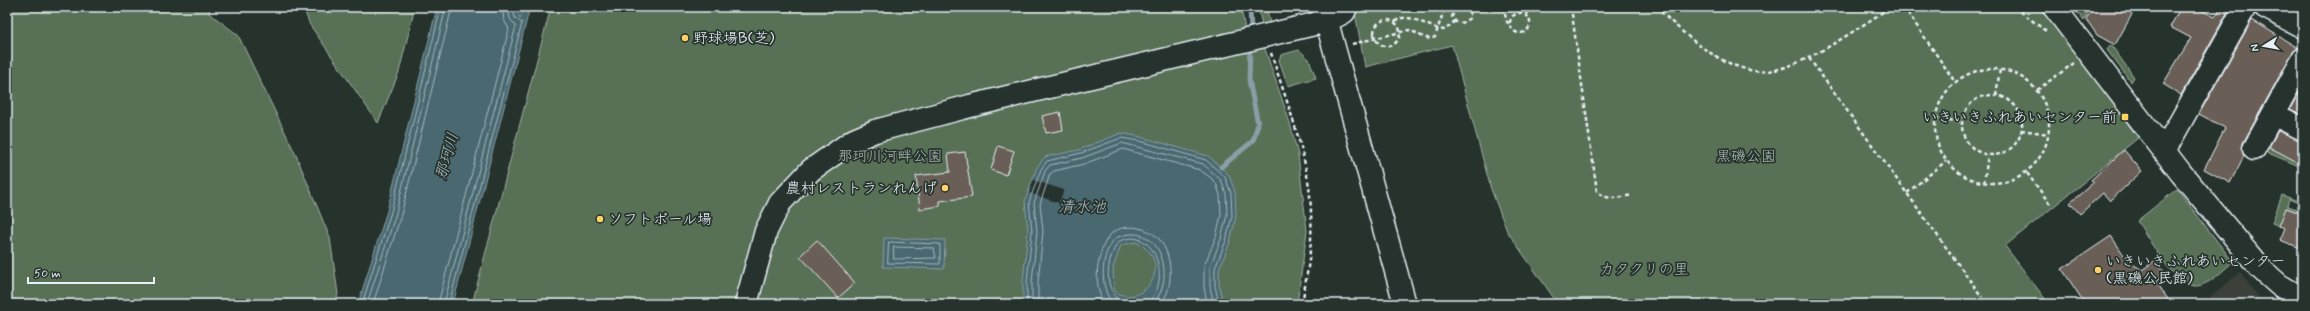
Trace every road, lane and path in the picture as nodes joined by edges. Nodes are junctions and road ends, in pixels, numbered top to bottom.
1 (1346, 7) edge
2 (1445, 7) edge
3 (1455, 7) edge
4 (1467, 7) edge
5 (1503, 7) edge
6 (1531, 7) edge
7 (1571, 7) edge
8 (1656, 7) edge
9 (1891, 7) edge
10 (1904, 7) edge
11 (2054, 7) edge
12 (2245, 7) edge
13 (2266, 7) edge
14 (1325, 14) edge
15 (1526, 14) junction
16 (1455, 21) junction
17 (1395, 22) junction
18 (1510, 25) junction
19 (2303, 28) edge
20 (1265, 35) junction
21 (1376, 38) junction
22 (1334, 48) junction
23 (2089, 51) junction
24 (1809, 58) junction
25 (2303, 59) edge
26 (2000, 69) junction
27 (1955, 82) junction
28 (2037, 90) junction
29 (1996, 95) junction
30 (2273, 114) junction
31 (1935, 118) junction
32 (1962, 122) junction
33 (2303, 129) edge
34 (2021, 130) junction
35 (2049, 134) junction
36 (2254, 149) dead end
37 (2164, 151) junction
38 (1988, 155) junction
39 (1946, 161) junction
40 (2027, 173) junction
41 (1984, 183) junction
42 (1907, 192) junction
43 (1633, 195) dead end
44 (2050, 204) dead end
45 (1982, 297) dead end
46 (2303, 299) edge
47 (746, 304) edge
48 (1302, 304) edge
49 (1405, 304) edge

1 - 14 street
2 - 21 path
3 - 16 path
4 - 16 path
5 - 18 path
6 - 15 path
7 - 43 path
8 - 24 path
9 - 24 path
10 - 27 path
11 - 23 street
12 - 37 street
13 - 19 street
14 - 20 street
14 - 22 street
15 - 18 path
15 - 18 path
16 - 17 path, bridge
17 - 21 path, bridge
17 - 21 path, bridge
20 - 47 street
20 - 48 path
21 - 22 path
22 - 49 street
23 - 28 path
23 - 37 street
24 - 42 path
25 - 30 street
26 - 27 path
26 - 28 path
26 - 29 path
27 - 31 path
28 - 35 path
29 - 32 path
29 - 34 path
30 - 33 street
30 - 36 street
31 - 32 path
31 - 39 path
32 - 38 path
34 - 35 path
34 - 38 path
35 - 40 path
37 - 46 street
38 - 41 path
39 - 41 path
39 - 42 path
40 - 41 path
40 - 44 path
42 - 45 path

